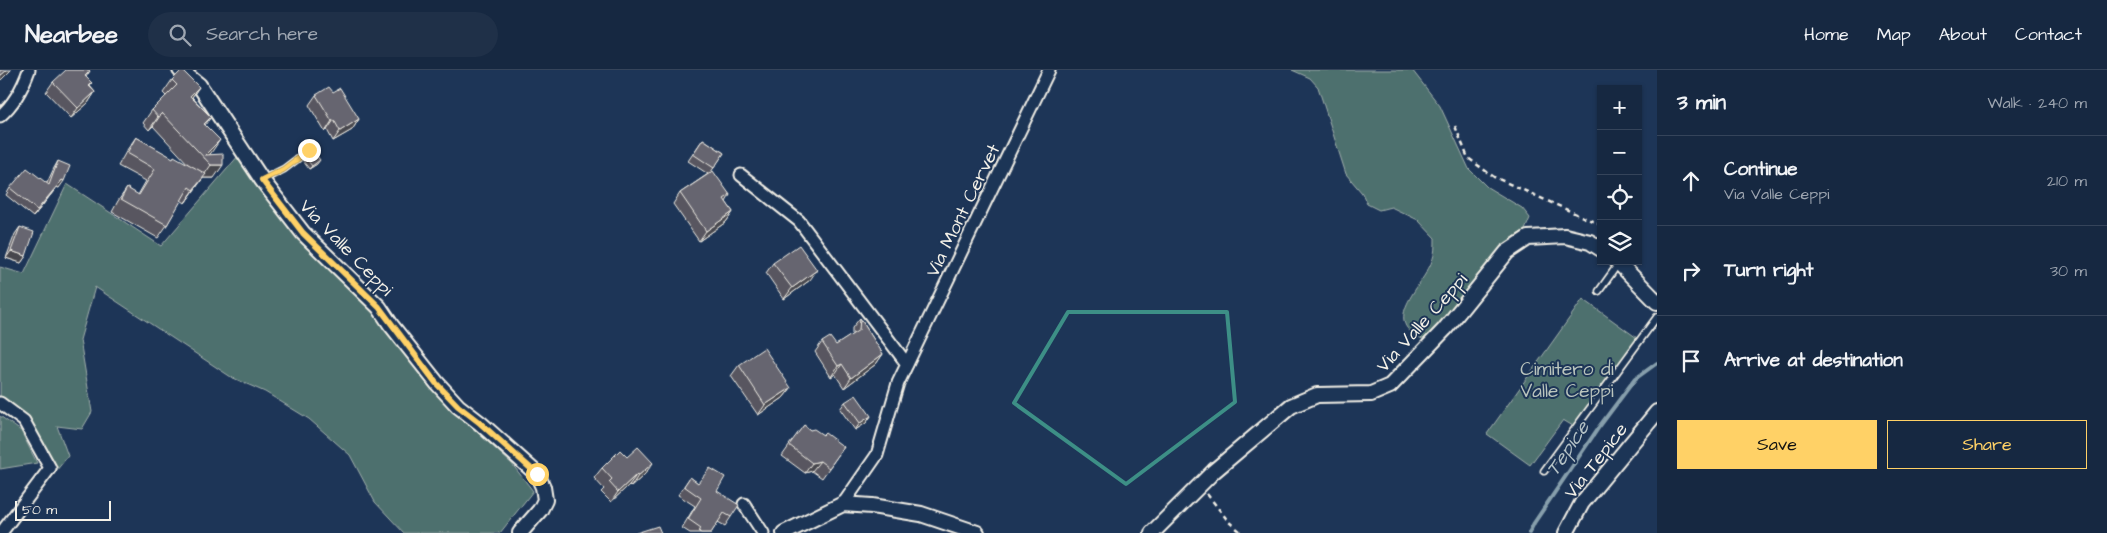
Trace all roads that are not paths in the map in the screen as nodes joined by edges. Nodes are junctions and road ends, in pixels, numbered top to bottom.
1 (29, 70) edge
2 (180, 70) edge
3 (1048, 70) edge
4 (0, 116) edge
5 (309, 150) dead end
6 (741, 175) dead end
7 (262, 180) junction
8 (1597, 246) edge
9 (1616, 265) edge
10 (1621, 265) edge
11 (1599, 292) dead end
12 (1657, 302) edge
13 (1657, 318) edge
14 (907, 364) junction
15 (0, 404) edge
16 (1657, 412) edge
17 (1544, 471) dead end
18 (744, 504) dead end
19 (844, 504) junction
20 (2, 527) edge
21 (520, 533) edge
22 (763, 533) edge
23 (784, 533) edge
24 (976, 533) edge
25 (1152, 533) edge
26 (1566, 533) edge

1 - 4 street
2 - 7 street, Via Valle Ceppi
3 - 14 street, Via Mont Cervet
5 - 7 lane
6 - 14 street
7 - 21 street, Via Valle Ceppi
8 - 25 street, Via Valle Ceppi
9 - 11 lane
10 - 12 street
13 - 17 lane
14 - 19 street, Via Mont Cervet
15 - 20 street
16 - 26 street, Via Tepice
18 - 22 street
19 - 23 street
19 - 24 street

